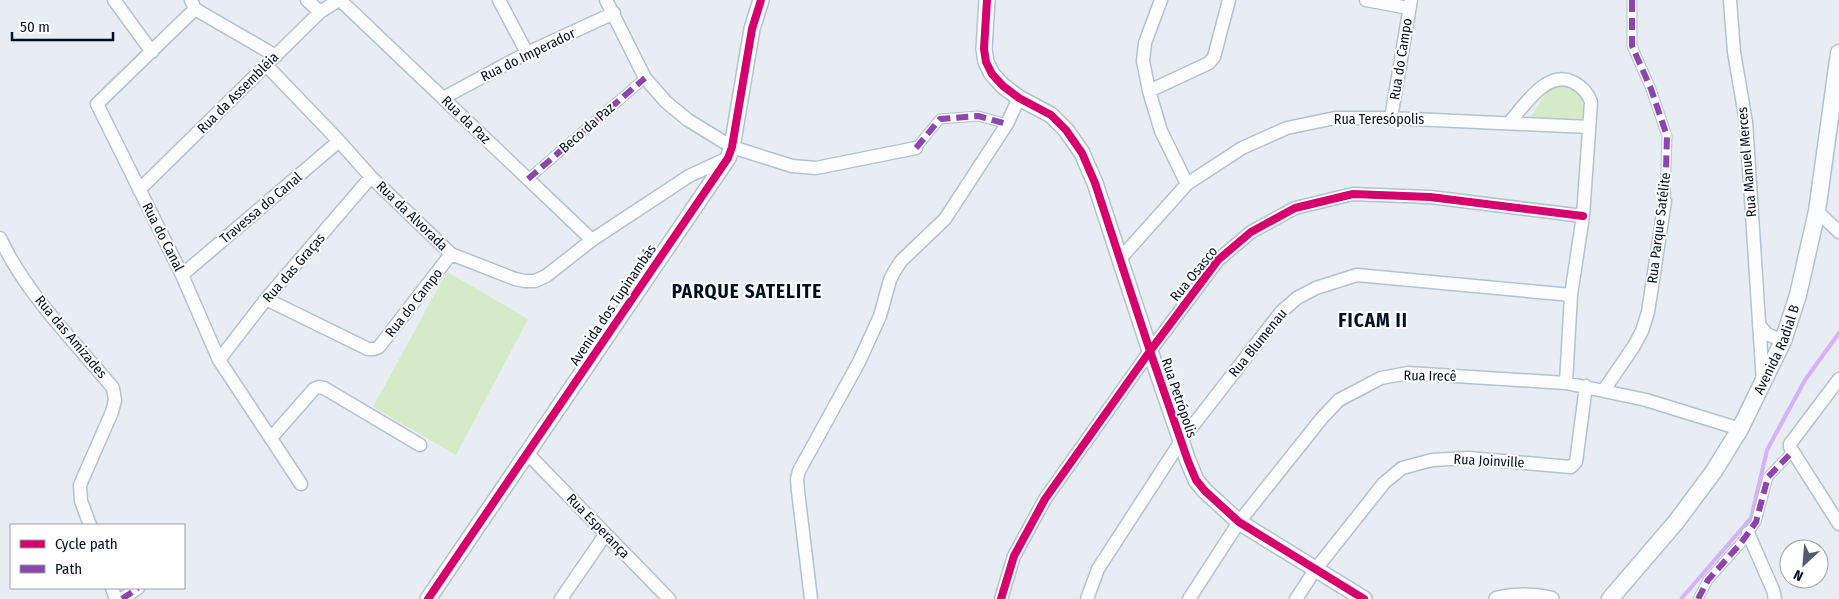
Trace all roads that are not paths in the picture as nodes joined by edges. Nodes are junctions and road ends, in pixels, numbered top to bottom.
1 (114, 0) edge
2 (307, 0) edge
3 (340, 0) edge
4 (499, 0) edge
5 (606, 0) edge
6 (761, 0) edge
7 (987, 0) edge
8 (1161, 0) edge
9 (1228, 0) edge
10 (1366, 0) edge
11 (1632, 0) edge
12 (1730, 0) edge
13 (1410, 4) edge
14 (193, 5) edge
15 (320, 12) junction
16 (614, 13) junction
17 (152, 52) junction
18 (527, 53) junction
19 (1839, 53) edge
20 (276, 56) junction
21 (266, 65) junction
22 (646, 78) junction
23 (1149, 91) junction
24 (443, 98) junction
25 (1019, 98) junction
26 (1392, 118) junction
27 (1509, 123) junction
28 (1007, 124) junction
29 (1589, 127) junction
30 (339, 141) junction
31 (916, 148) joint
32 (730, 152) junction
33 (689, 176) junction
34 (372, 177) junction
35 (528, 179) junction
36 (713, 181) junction
37 (1187, 184) junction
38 (140, 190) junction
39 (1664, 201) joint
40 (1817, 211) junction
41 (1583, 216) junction
42 (1839, 232) edge
43 (0, 238) edge
44 (592, 240) junction
45 (451, 254) junction
46 (1119, 260) junction
47 (182, 275) junction
48 (1571, 295) junction
49 (266, 299) junction
50 (1759, 325) junction
51 (1783, 341) junction
52 (1150, 351) junction
53 (219, 360) junction
54 (1839, 379) edge
55 (1566, 383) junction
56 (1763, 383) junction
57 (1586, 386) junction
58 (1604, 390) junction
59 (1740, 429) junction
60 (271, 438) junction
61 (1181, 441) junction
62 (420, 445) dead end
63 (1792, 449) junction
64 (527, 453) junction
65 (301, 484) dead end
66 (1239, 522) junction
67 (90, 524) edge
68 (1839, 524) edge
69 (1748, 533) junction
70 (606, 534) junction
71 (1315, 570) junction
72 (137, 589) edge
73 (122, 599) edge
74 (428, 599) edge
75 (560, 599) edge
76 (668, 599) edge
77 (810, 599) edge
78 (1001, 599) edge
79 (1087, 599) edge
80 (1189, 599) edge
81 (1296, 599) edge
82 (1364, 599) edge
83 (1497, 599) edge
84 (1550, 599) edge
85 (1610, 599) edge
86 (1698, 599) edge
87 (1775, 599) edge

1 - 17 street
2 - 15 street
3 - 15 street, Rua da Assembléia
3 - 24 street, Rua da Paz
4 - 18 street
5 - 16 street
6 - 32 street, Avenida dos Tupinambás
7 - 25 street, Rua Petrópolis
8 - 23 street
9 - 23 street
10 - 13 street
11 - 39 street, Rua Parque Satélite
12 - 50 street, Rua Manuel Merces
13 - 26 street, Rua do Campo
14 - 17 street, Rua do Canal
14 - 20 street
15 - 20 street, Rua da Assembléia
16 - 18 street, Rua do Imperador
16 - 22 street
17 - 38 street, Rua do Canal
18 - 24 street, Rua do Imperador
19 - 40 main road, Avenida Radial B
20 - 21 street, Rua da Assembléia
21 - 30 street, Rua da Alvorada
21 - 38 street, Rua da Assembléia
22 - 32 street
22 - 35 street, Beco da Paz
23 - 37 street
24 - 35 street, Rua da Paz
25 - 28 street
25 - 46 street, Rua Petrópolis
26 - 27 street, Rua Teresópolis
26 - 37 street, Rua Teresópolis
27 - 29 street, Rua Teresópolis
27 - 29 street
28 - 31 street
28 - 77 street
29 - 41 street
30 - 34 street, Rua da Alvorada
30 - 47 street, Travessa do Canal
31 - 32 street
32 - 33 street, Rua da Alvorada
32 - 36 street, Avenida dos Tupinambás
33 - 36 street
33 - 44 street, Rua da Alvorada
34 - 45 street, Rua da Alvorada
34 - 49 street, Rua das Graças
35 - 44 street, Rua da Paz
36 - 64 street, Avenida dos Tupinambás
37 - 46 street, Rua Teresópolis
38 - 47 street, Rua do Canal
39 - 58 street, Rua Parque Satélite
40 - 42 street
40 - 51 main road, Avenida Radial B
41 - 48 street
41 - 52 street, Rua Osasco
43 - 67 street, Rua das Amizades
44 - 45 street, Rua da Alvorada
45 - 49 street, Rua do Campo
46 - 52 street, Rua Petrópolis
47 - 53 street, Rua do Canal
48 - 55 street
48 - 61 street, Rua Blumenau
49 - 53 street, Rua das Graças
50 - 51 street
50 - 56 street, Rua Manuel Merces
51 - 56 main road, Avenida Radial B
52 - 61 street, Rua Petrópolis
52 - 78 street, Rua Osasco
53 - 60 street, Rua do Canal
54 - 63 street
55 - 57 street, Rua Irecê
55 - 66 street, Rua Irecê
56 - 59 main road, Avenida Radial B
57 - 58 street, Rua Irecê
57 - 71 street, Rua Joinville
58 - 59 street, Rua Irecê
59 - 85 main road, Avenida Radial B
60 - 62 street
60 - 65 street, Rua do Canal
61 - 66 street, Rua Petrópolis
61 - 79 street, Rua Blumenau
63 - 68 street
63 - 69 street
64 - 70 street, Rua Esperança
64 - 74 street, Avenida dos Tupinambás
66 - 71 street, Rua Petrópolis
66 - 80 street, Rua Irecê
69 - 86 street
69 - 87 street
70 - 75 street
70 - 76 street, Rua Esperança
71 - 81 street, Rua Joinville
71 - 82 street, Rua Petrópolis
72 - 73 street
83 - 84 street

